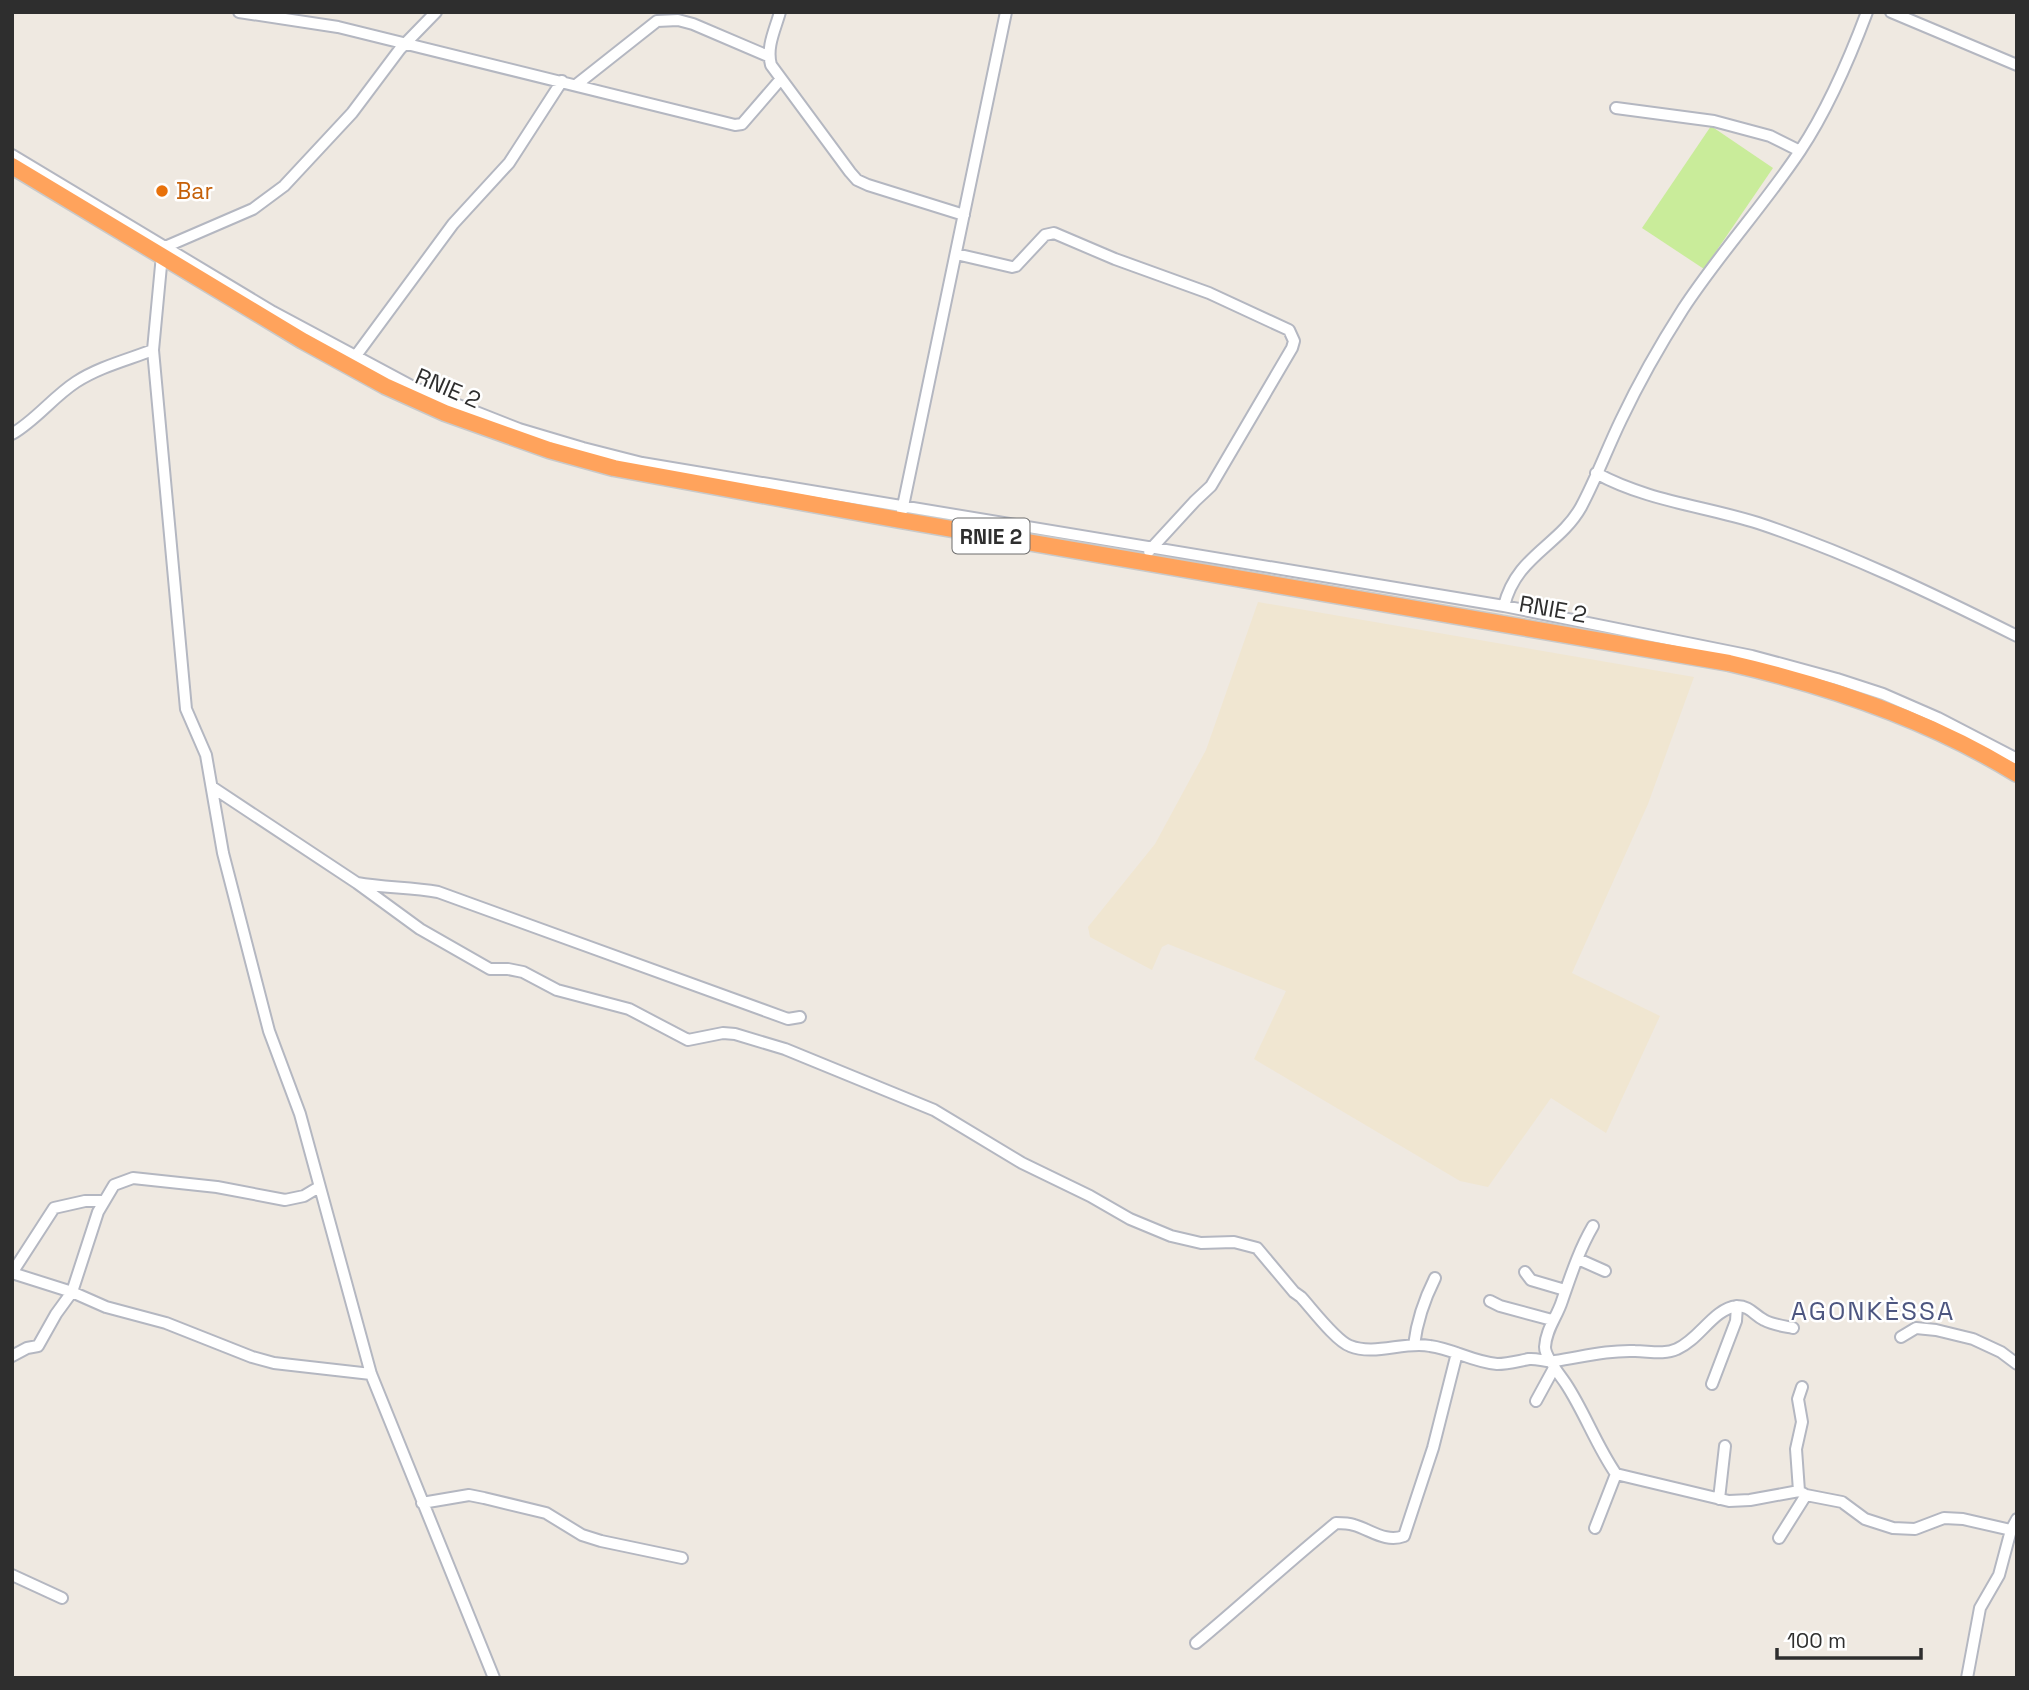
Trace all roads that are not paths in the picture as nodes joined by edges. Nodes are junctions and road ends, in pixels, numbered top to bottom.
1 (239, 12) edge
2 (436, 12) edge
3 (780, 12) edge
4 (1006, 12) edge
5 (1867, 12) edge
6 (1891, 12) edge
7 (406, 44) junction
8 (768, 56) junction
9 (2017, 65) edge
10 (780, 79) junction
11 (562, 81) junction
12 (576, 85) junction
13 (1616, 108) dead end
14 (1800, 151) junction
15 (12, 155) edge
16 (12, 166) edge
17 (964, 215) junction
18 (164, 251) junction
19 (956, 254) junction
20 (153, 350) junction
21 (351, 361) junction
22 (12, 434) edge
23 (1596, 473) junction
24 (902, 513) junction
25 (1152, 547) junction
26 (1140, 561) junction
27 (1504, 606) junction
28 (2017, 636) edge
29 (2017, 759) edge
30 (2017, 774) edge
31 (212, 787) junction
32 (356, 883) junction
33 (800, 1017) dead end
34 (320, 1188) junction
35 (104, 1201) junction
36 (1593, 1226) dead end
37 (1578, 1259) junction
38 (1605, 1271) dead end
39 (1525, 1272) dead end
40 (12, 1273) edge
41 (1435, 1278) dead end
42 (1565, 1290) junction
43 (72, 1293) junction
44 (1490, 1301) dead end
45 (1737, 1306) junction
46 (1552, 1320) junction
47 (1793, 1328) dead end
48 (1901, 1337) dead end
49 (1414, 1345) junction
50 (1457, 1353) junction
51 (12, 1356) edge
52 (2017, 1364) edge
53 (1553, 1365) junction
54 (371, 1374) junction
55 (1712, 1384) dead end
56 (1802, 1387) dead end
57 (1536, 1401) dead end
58 (1725, 1446) dead end
59 (1616, 1474) junction
60 (1802, 1493) junction
61 (1719, 1499) junction
62 (422, 1503) junction
63 (2014, 1525) edge
64 (1595, 1528) dead end
65 (1779, 1538) dead end
66 (682, 1558) dead end
67 (12, 1575) edge
68 (62, 1598) dead end
69 (1196, 1643) dead end
70 (494, 1678) edge
71 (1968, 1678) edge

1 - 7 street
2 - 7 street
3 - 8 street
4 - 17 street
5 - 14 street
6 - 9 street
7 - 11 street
7 - 18 street
8 - 10 street
8 - 12 street
10 - 12 street
10 - 17 street
11 - 12 street
11 - 21 street
13 - 14 street
14 - 23 street
15 - 18 street
16 - 18 highway, RNIE 2 / RNIE 2
17 - 19 street
18 - 20 street
18 - 21 highway, RNIE 2 / RNIE 2
19 - 24 street
19 - 25 street
20 - 22 street
20 - 31 street
21 - 24 highway, RNIE 2 / RNIE 2
23 - 27 street
23 - 28 street
24 - 25 street
24 - 26 highway, RNIE 2 / RNIE 2
25 - 26 street
25 - 27 street
26 - 30 highway, RNIE 2 / RNIE 2
27 - 29 street
31 - 32 street
31 - 34 street
32 - 33 street
32 - 49 street
34 - 35 street
34 - 54 street
35 - 40 street
35 - 43 street
36 - 37 street
37 - 38 street
37 - 42 street
39 - 42 street
40 - 43 street
41 - 49 street
42 - 46 street
43 - 51 street
43 - 54 street
44 - 46 street
45 - 47 street
45 - 53 street
45 - 55 street
46 - 53 street
48 - 52 street
49 - 50 street
50 - 53 street
50 - 69 street
53 - 57 street
53 - 59 street
54 - 62 street
56 - 60 street
58 - 61 street
59 - 61 street
59 - 64 street
60 - 61 street
60 - 63 street
60 - 65 street
62 - 66 street
62 - 70 street
63 - 71 street
67 - 68 street

